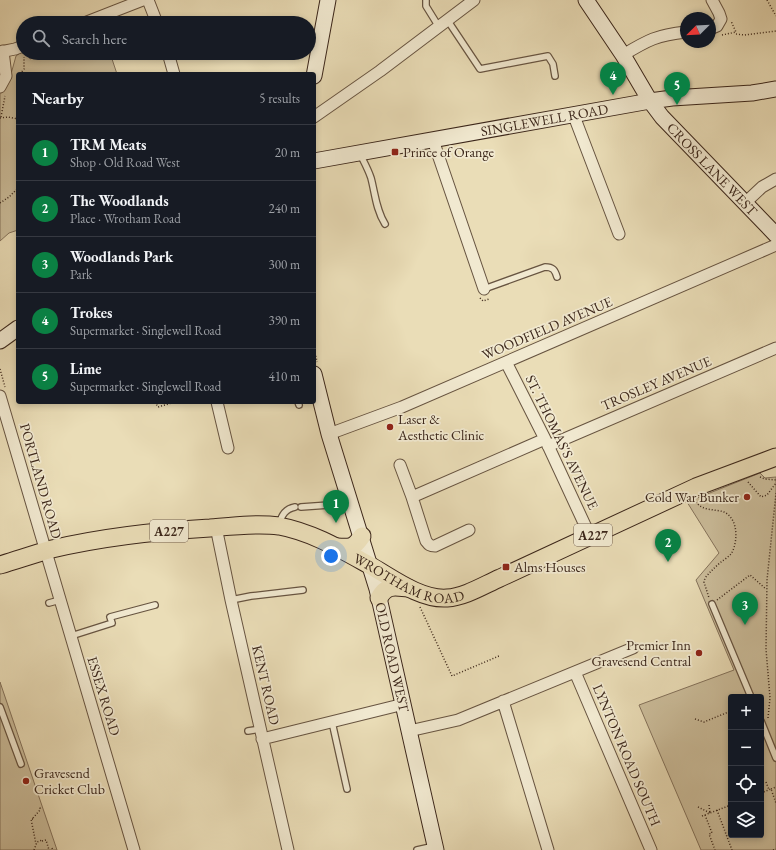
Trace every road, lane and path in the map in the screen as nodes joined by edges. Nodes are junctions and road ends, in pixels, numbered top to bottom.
1 (143, 0) edge
2 (148, 0) edge
3 (328, 0) edge
4 (426, 0) edge
5 (474, 0) edge
6 (586, 0) edge
7 (712, 0) edge
8 (767, 0) edge
9 (102, 16) edge
10 (154, 16) edge
11 (776, 16) edge
12 (443, 24) junction
13 (716, 26) edge
14 (776, 31) edge
15 (680, 33) edge
16 (736, 34) dead end
17 (16, 48) edge
18 (1, 52) edge
19 (623, 55) junction
20 (24, 60) edge
21 (170, 60) edge
22 (22, 72) edge
23 (173, 72) edge
24 (315, 72) edge
25 (555, 76) dead end
26 (776, 89) edge
27 (4, 90) edge
28 (650, 102) junction
29 (316, 116) edge
30 (574, 116) junction
31 (0, 118) edge
32 (16, 119) edge
33 (433, 140) junction
34 (360, 154) junction
35 (316, 161) edge
36 (776, 179) edge
37 (16, 190) edge
38 (0, 203) edge
39 (745, 203) junction
40 (386, 224) dead end
41 (619, 234) dead end
42 (776, 235) edge
43 (776, 245) edge
44 (558, 277) dead end
45 (484, 290) junction
46 (16, 329) edge
47 (0, 341) edge
48 (776, 348) edge
49 (506, 362) junction
50 (0, 369) edge
51 (316, 371) edge
52 (3, 394) edge
53 (156, 404) edge
54 (168, 404) edge
55 (218, 404) edge
56 (329, 434) junction
57 (546, 442) junction
58 (228, 448) dead end
59 (775, 459) edge
60 (399, 470) dead end
61 (758, 476) dead end
62 (776, 481) edge
63 (746, 482) dead end
64 (776, 493) edge
65 (412, 497) junction
66 (695, 501) dead end
67 (350, 502) junction
68 (279, 526) junction
69 (216, 527) junction
70 (469, 530) dead end
71 (362, 536) junction
72 (590, 536) junction
73 (337, 548) junction
74 (46, 551) junction
75 (0, 565) edge
76 (370, 566) junction
77 (408, 588) junction
78 (766, 589) junction
79 (303, 590) dead end
80 (379, 598) junction
81 (231, 600) junction
82 (155, 604) dead end
83 (712, 604) junction
84 (71, 636) junction
85 (633, 648) dead end
86 (498, 656) dead end
87 (575, 672) junction
88 (750, 694) edge
89 (503, 701) junction
90 (404, 704) junction
91 (0, 707) edge
92 (728, 712) edge
93 (695, 719) dead end
94 (332, 721) junction
95 (248, 731) dead end
96 (409, 731) junction
97 (261, 734) junction
98 (764, 734) edge
99 (776, 758) edge
100 (21, 764) dead end
101 (766, 782) dead end
102 (776, 787) edge
103 (347, 789) dead end
104 (770, 790) junction
105 (764, 792) edge
106 (776, 803) edge
107 (709, 806) dead end
108 (728, 806) edge
109 (698, 807) dead end
110 (38, 808) dead end
111 (717, 810) junction
112 (710, 813) junction
113 (705, 815) junction
114 (702, 816) dead end
115 (36, 844) junction
116 (436, 848) edge
117 (34, 850) edge
118 (50, 850) edge
119 (134, 850) edge
120 (288, 850) edge
121 (417, 850) edge
122 (548, 850) edge
123 (651, 850) edge
124 (715, 850) edge
125 (732, 850) edge

1 - 9 street
2 - 10 street
3 - 24 street
4 - 12 lane
5 - 12 street
6 - 19 street, CROSS LANE WEST
7 - 13 street
8 - 11 path
12 - 25 lane
12 - 29 street
14 - 16 path
15 - 19 street
17 - 18 street
18 - 27 street
19 - 28 street, CROSS LANE WEST
20 - 22 path
21 - 23 street
26 - 28 street, SINGLEWELL ROAD
27 - 31 path
28 - 30 street, SINGLEWELL ROAD
28 - 39 street, CROSS LANE WEST
30 - 33 street, SINGLEWELL ROAD
30 - 41 street
31 - 32 path
33 - 34 street, SINGLEWELL ROAD
33 - 45 street
34 - 35 street, SINGLEWELL ROAD
34 - 40 lane
36 - 39 street
37 - 38 path
39 - 42 street, CROSS LANE WEST
43 - 49 street, WOODFIELD AVENUE
44 - 45 lane
45 - 45 path
46 - 47 street
48 - 57 street, TROSLEY AVENUE
49 - 56 street, WOODFIELD AVENUE
49 - 57 street, ST. THOMAS'S AVENUE
50 - 52 path
51 - 56 street, OLD ROAD WEST
52 - 74 street, PORTLAND ROAD
53 - 54 path
55 - 58 street
56 - 67 street, OLD ROAD WEST
57 - 65 street, TROSLEY AVENUE
57 - 72 street, ST. THOMAS'S AVENUE
59 - 72 main road, WROTHAM ROAD / A227
60 - 65 street
61 - 62 path
62 - 63 path
64 - 78 path
65 - 70 street
66 - 83 path
67 - 68 lane
67 - 71 street, OLD ROAD WEST
68 - 69 main road, WROTHAM ROAD / A227
68 - 73 main road, WROTHAM ROAD / A227
69 - 74 main road, WROTHAM ROAD / A227
69 - 81 street, KENT ROAD
71 - 73 main road
71 - 76 street, OLD ROAD WEST
72 - 77 main road, WROTHAM ROAD / A227
73 - 76 main road, WROTHAM ROAD / A227
74 - 75 main road, WROTHAM ROAD / A227
74 - 84 street, ESSEX ROAD
76 - 77 main road, WROTHAM ROAD / A227
76 - 80 street, OLD ROAD WEST
77 - 80 main road, A227
77 - 86 path
78 - 83 path
78 - 98 path
79 - 81 lane
80 - 90 street, OLD ROAD WEST
81 - 97 street, KENT ROAD
82 - 84 lane
83 - 88 lane
84 - 119 street, ESSEX ROAD
85 - 87 street, LYNTON ROAD SOUTH
87 - 89 street, LYNTON ROAD SOUTH
87 - 123 street, LYNTON ROAD SOUTH
89 - 96 street, LYNTON ROAD SOUTH
89 - 122 street
90 - 94 street
90 - 96 street, OLD ROAD WEST
91 - 100 lane
92 - 93 path
94 - 97 street
94 - 103 lane
95 - 97 lane
96 - 116 street, OLD ROAD WEST
97 - 120 street, KENT ROAD
98 - 99 lane
101 - 104 path
102 - 104 path
104 - 105 path
104 - 106 path
107 - 112 path
108 - 111 path
109 - 112 path
110 - 115 path
111 - 112 path
111 - 125 path
112 - 113 path
113 - 114 path
113 - 124 path
115 - 117 path
115 - 118 path
116 - 121 lane

